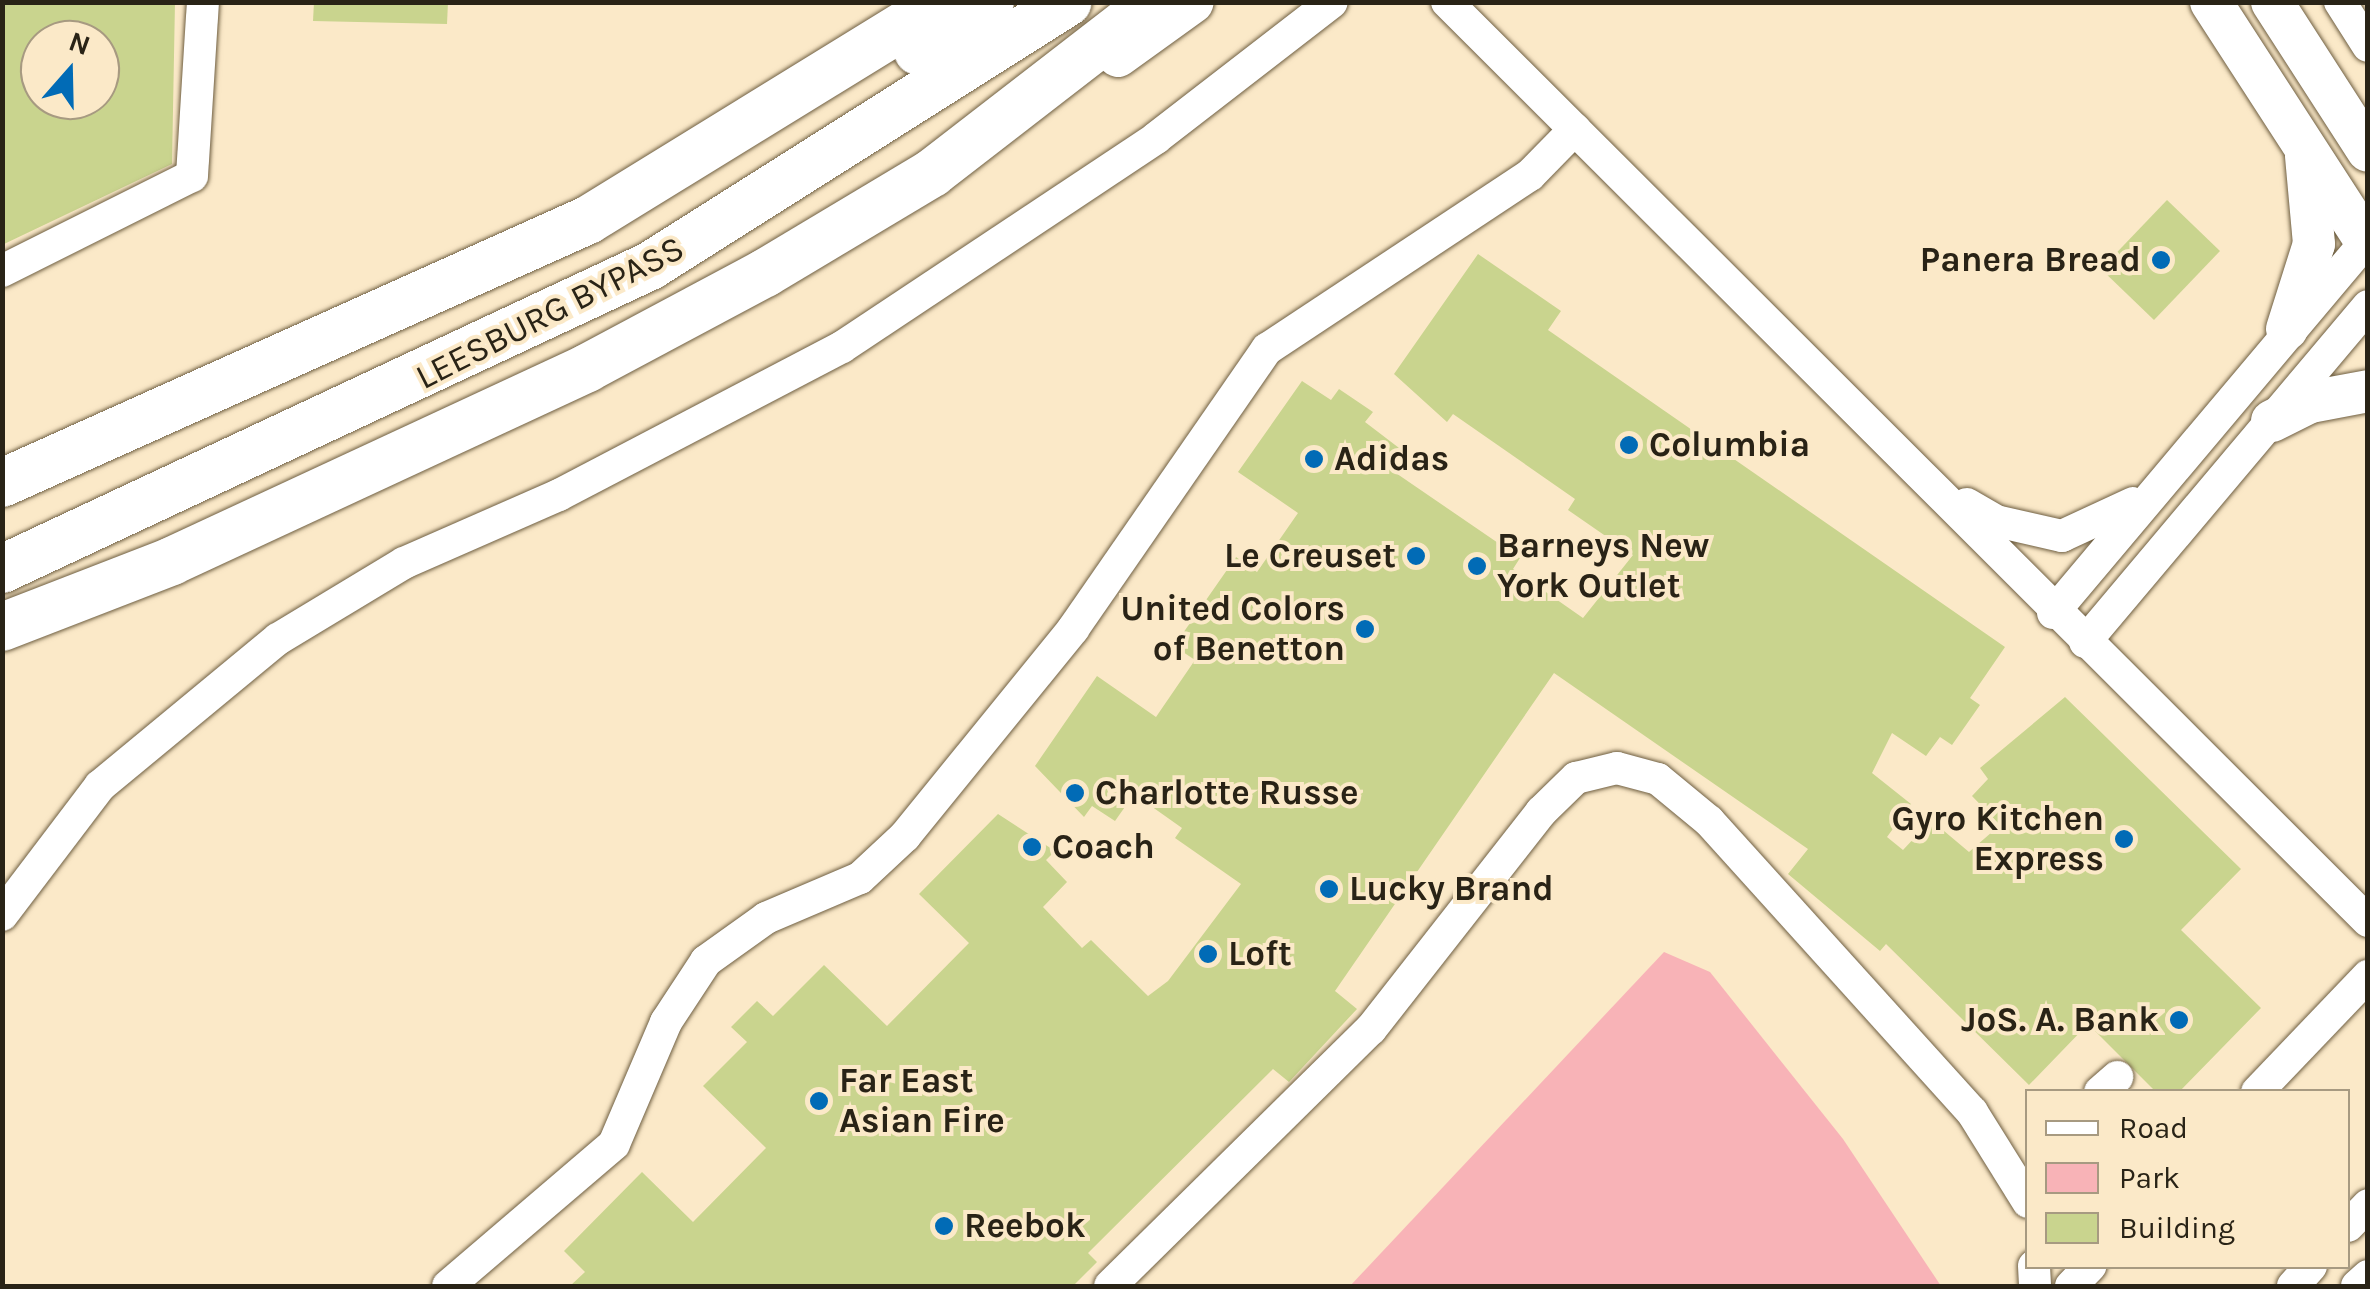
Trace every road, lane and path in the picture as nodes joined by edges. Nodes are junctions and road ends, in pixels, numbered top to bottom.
1 (203, 2) edge
2 (942, 2) edge
3 (990, 2) edge
4 (1068, 2) edge
5 (1153, 2) edge
6 (1193, 2) edge
7 (1332, 2) edge
8 (1447, 2) edge
9 (2211, 2) edge
10 (2272, 2) edge
11 (2340, 2) edge
12 (2368, 46) edge
13 (1575, 128) junction
14 (2305, 146) junction
15 (2368, 151) edge
16 (932, 172) junction
17 (588, 220) junction
18 (2367, 242) edge
19 (2, 271) edge
20 (2368, 306) edge
21 (2287, 329) junction
22 (2368, 391) edge
23 (2272, 422) junction
24 (2, 483) edge
25 (1938, 486) junction
26 (2154, 490) junction
27 (172, 560) junction
28 (2, 569) edge
29 (2054, 613) junction
30 (2, 627) edge
31 (2085, 642) junction
32 (2, 656) edge
33 (2, 915) edge
34 (2368, 921) edge
35 (2368, 976) edge
36 (2260, 1089) edge
37 (2023, 1178) edge
38 (2368, 1205) edge
39 (2350, 1224) edge
40 (2368, 1276) edge
41 (448, 1286) edge
42 (1110, 1286) edge
43 (2358, 1286) edge

1 - 19 street
2 - 17 highway, LEESBURG BYPASS
3 - 17 highway
4 - 28 highway, LEESBURG BYPASS
5 - 16 highway
6 - 16 main road
7 - 33 street
8 - 13 street
9 - 14 main road
10 - 15 main road
11 - 12 street
13 - 25 street
13 - 41 street
14 - 18 main road
14 - 21 main road
16 - 27 highway
17 - 24 highway, LEESBURG BYPASS
18 - 21 street
20 - 23 street
21 - 26 street
22 - 23 main road
23 - 31 street
25 - 26 street
25 - 29 street
26 - 29 street
27 - 30 highway
27 - 32 highway
29 - 31 street
31 - 34 street
35 - 36 street
37 - 42 street
38 - 39 street
40 - 43 street

